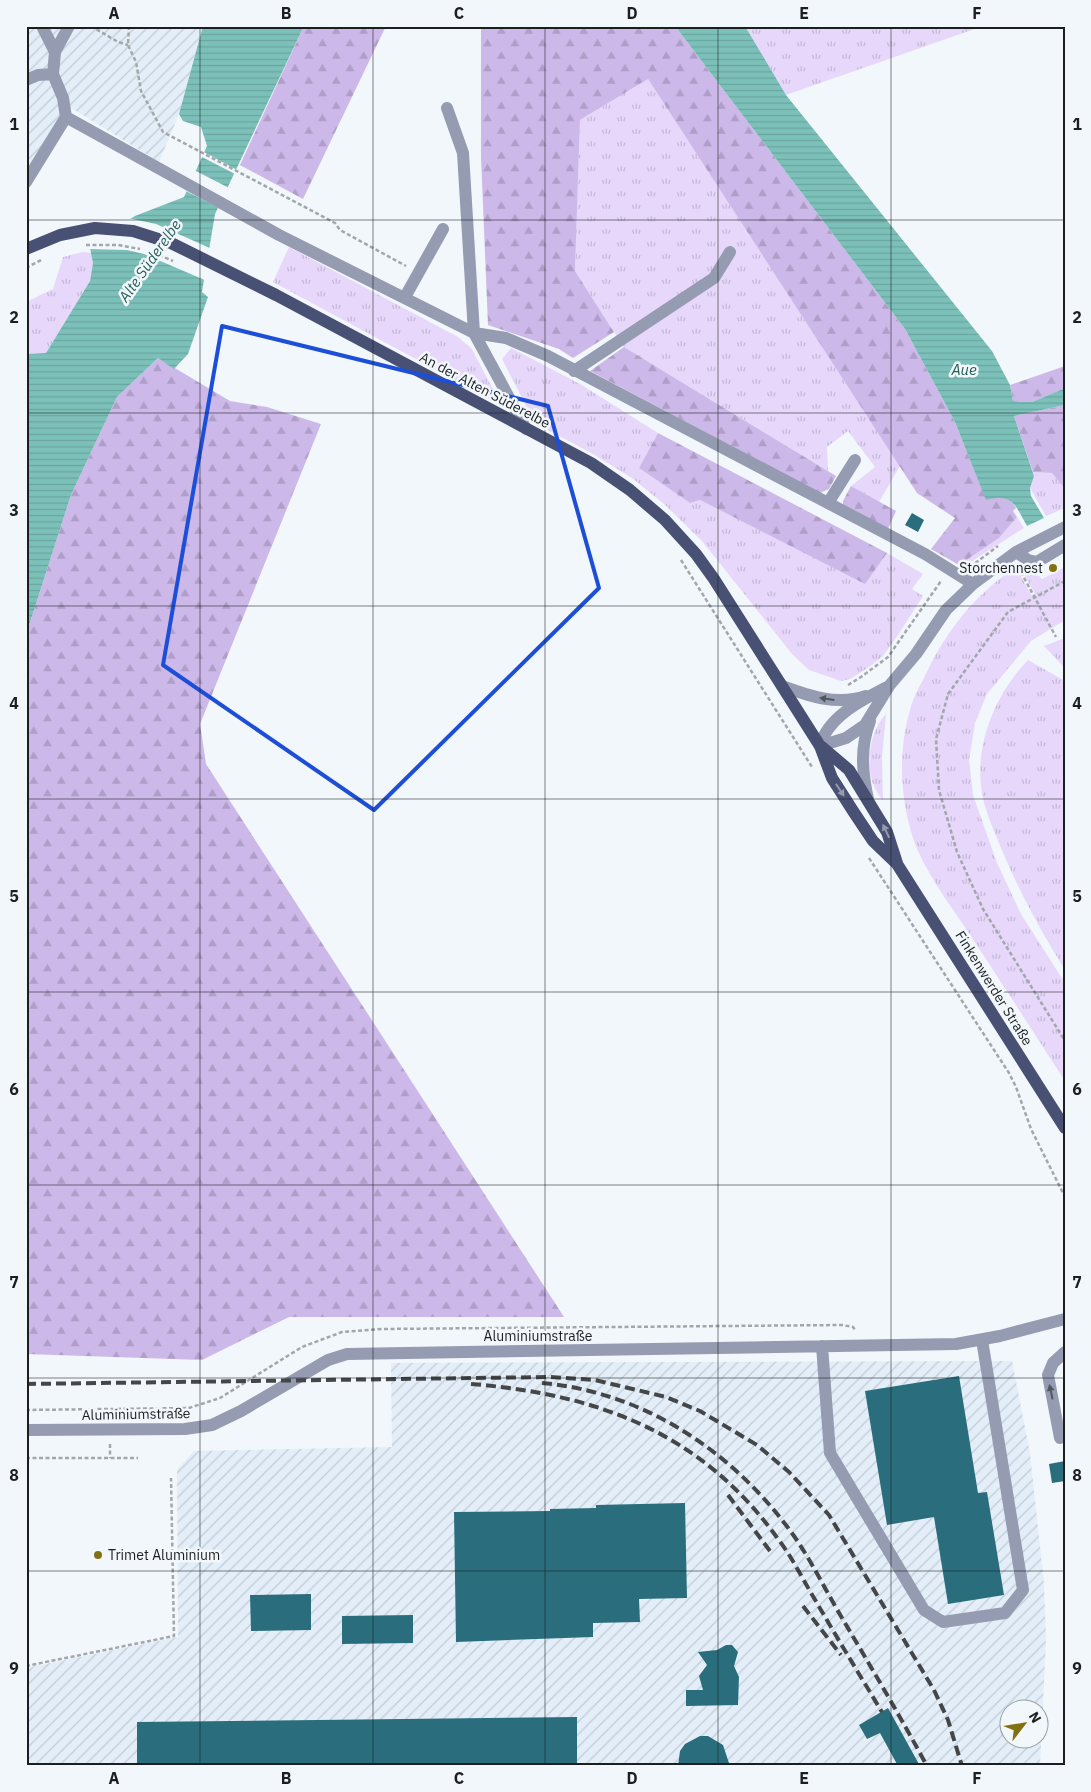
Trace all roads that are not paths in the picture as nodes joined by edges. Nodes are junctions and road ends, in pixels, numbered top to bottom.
1 (42, 26) edge
2 (69, 26) edge
3 (55, 52) junction
4 (53, 74) junction
5 (26, 80) edge
6 (446, 108) dead end
7 (66, 117) junction
8 (26, 182) edge
9 (443, 229) dead end
10 (26, 249) edge
11 (730, 252) dead end
12 (405, 297) junction
13 (474, 333) junction
14 (574, 371) junction
15 (526, 429) junction
16 (855, 460) dead end
17 (828, 503) junction
18 (1065, 527) edge
19 (1065, 545) edge
20 (1016, 552) junction
21 (973, 584) junction
22 (782, 686) junction
23 (889, 686) junction
24 (873, 694) junction
25 (870, 719) junction
26 (820, 746) junction
27 (869, 801) junction
28 (897, 864) junction
29 (1065, 1128) edge
30 (1065, 1319) edge
31 (982, 1340) junction
32 (822, 1346) junction
33 (1065, 1352) edge
34 (26, 1430) edge
35 (1060, 1438) dead end

1 - 3 street
2 - 3 street
3 - 4 street
4 - 5 street
4 - 7 street
6 - 13 street
7 - 8 street
7 - 12 street
9 - 12 street
10 - 15 main road, An der Alten Süderelbe
11 - 14 street
12 - 13 street
13 - 14 street
13 - 15 street
14 - 17 street
15 - 22 main road, An der Alten Süderelbe
16 - 17 street
17 - 21 street
18 - 20 street
19 - 20 street
20 - 21 street
21 - 23 street
24 -> 22 street
22 - 26 main road, An der Alten Süderelbe
23 - 24 street
23 - 25 street
24 - 26 street
25 - 26 street
25 - 27 street
26 - 27 main road, Finkenwerder Straße
26 -> 28 main road, Finkenwerder Straße
28 -> 27 main road, Finkenwerder Straße
28 - 29 main road, Finkenwerder Straße
30 - 31 street, Aluminiumstraße
31 - 32 street, Aluminiumstraße
31 - 32 street
32 - 34 street, Aluminiumstraße
35 -> 33 street

